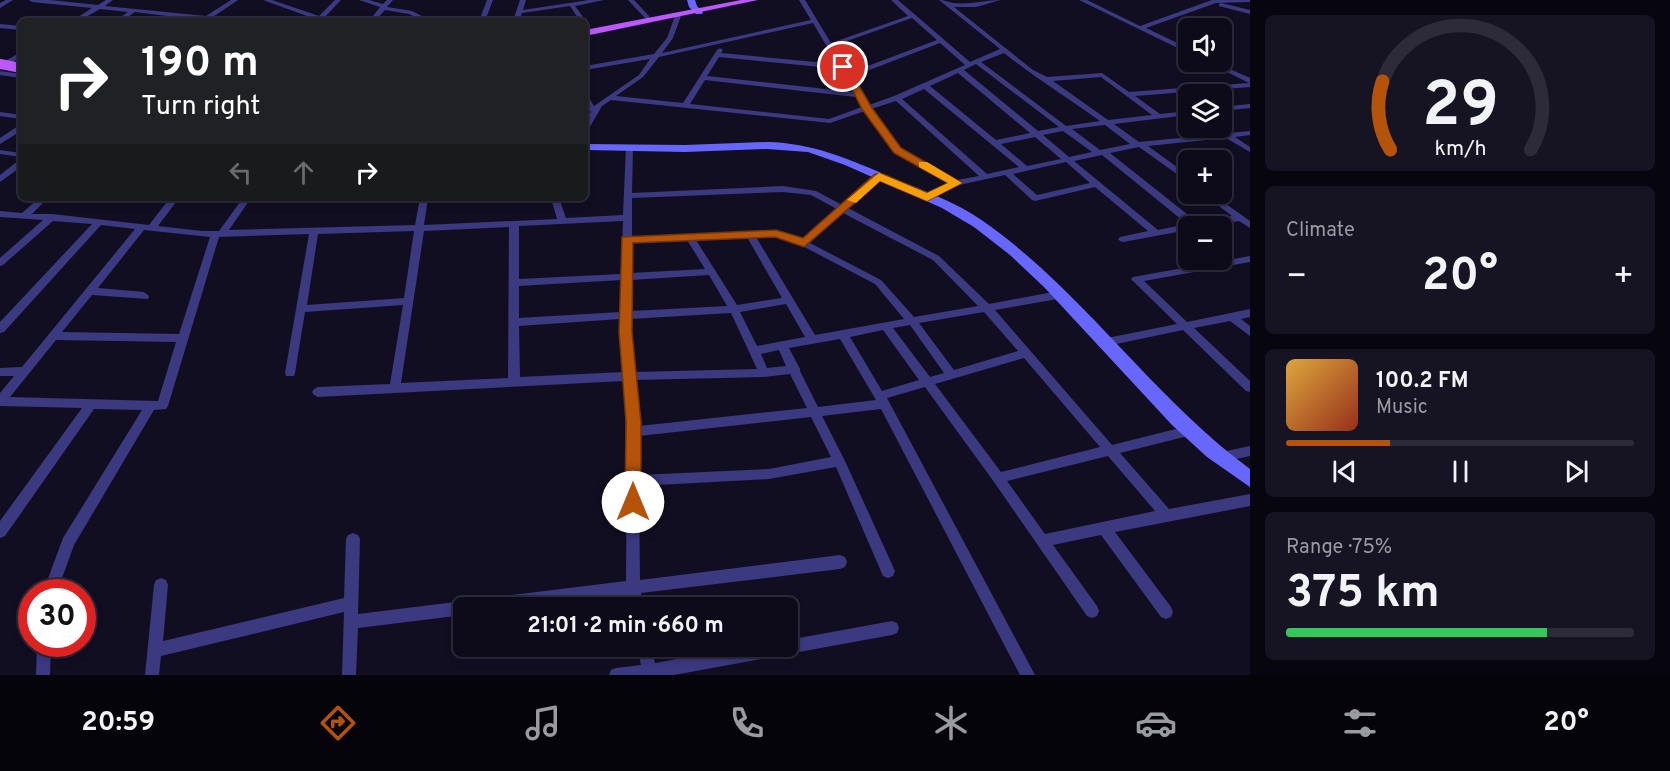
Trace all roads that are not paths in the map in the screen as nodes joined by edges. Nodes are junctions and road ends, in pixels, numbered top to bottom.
1 (10, 0) edge
2 (32, 0) edge
3 (110, 0) edge
4 (235, 0) edge
5 (338, 0) edge
6 (362, 0) edge
7 (390, 0) edge
8 (490, 0) edge
9 (523, 0) edge
10 (602, 0) edge
11 (631, 0) edge
12 (729, 0) edge
13 (754, 0) edge
14 (802, 0) edge
15 (894, 0) edge
16 (998, 0) edge
17 (1082, 0) edge
18 (1227, 0) edge
19 (1249, 0) edge
20 (51, 1) edge
21 (272, 1) edge
22 (945, 2) edge
23 (1211, 3) junction
24 (571, 4) junction
25 (0, 6) edge
26 (694, 6) edge
27 (98, 7) junction
28 (383, 7) junction
29 (1235, 8) junction
30 (133, 10) junction
31 (301, 12) junction
32 (519, 12) junction
33 (1250, 12) edge
34 (176, 15) junction
35 (678, 16) junction
36 (913, 16) junction
37 (647, 17) junction
38 (80, 18) edge
39 (122, 18) edge
40 (172, 18) edge
41 (193, 18) edge
42 (208, 18) edge
43 (295, 18) edge
44 (318, 18) edge
45 (324, 18) edge
46 (374, 18) edge
47 (423, 18) edge
48 (483, 18) edge
49 (517, 18) edge
50 (580, 18) edge
51 (1250, 18) edge
52 (815, 21) junction
53 (0, 26) edge
54 (588, 27) edge
55 (588, 27) edge
56 (18, 28) edge
57 (1140, 28) junction
58 (726, 40) junction
59 (942, 40) junction
60 (830, 45) junction
61 (1178, 46) edge
62 (1004, 50) junction
63 (717, 55) junction
64 (656, 56) junction
65 (974, 63) junction
66 (588, 67) edge
67 (843, 67) junction
68 (959, 70) junction
69 (1229, 72) edge
70 (849, 75) junction
71 (703, 78) junction
72 (1046, 79) junction
73 (1250, 83) edge
74 (924, 85) junction
75 (1127, 94) junction
76 (861, 95) junction
77 (610, 98) junction
78 (897, 98) junction
79 (588, 102) edge
80 (685, 106) junction
81 (1250, 106) edge
82 (1232, 108) edge
83 (867, 109) junction
84 (595, 112) junction
85 (0, 114) edge
86 (1178, 114) edge
87 (1158, 116) junction
88 (18, 117) edge
89 (1105, 122) junction
90 (588, 123) edge
91 (1065, 128) junction
92 (18, 130) edge
93 (1250, 133) edge
94 (1038, 134) junction
95 (1232, 135) edge
96 (1201, 138) edge
97 (1232, 138) edge
98 (0, 142) edge
99 (995, 143) junction
100 (1139, 145) junction
101 (588, 147) edge
102 (629, 148) junction
103 (1250, 150) edge
104 (0, 152) edge
105 (1101, 153) junction
106 (18, 155) edge
107 (1069, 159) junction
108 (18, 165) edge
109 (1026, 169) junction
110 (1007, 172) junction
111 (1178, 173) edge
112 (879, 176) junction
113 (985, 177) junction
114 (0, 179) edge
115 (956, 183) junction
116 (1098, 184) junction
117 (628, 196) junction
118 (927, 197) junction
119 (41, 201) edge
120 (172, 201) edge
121 (246, 201) edge
122 (424, 201) edge
123 (556, 201) edge
124 (1221, 204) edge
125 (843, 209) junction
126 (0, 214) edge
127 (1178, 216) edge
128 (23, 217) junction
129 (52, 217) junction
130 (627, 218) junction
131 (1240, 218) junction
132 (1232, 219) edge
133 (99, 222) junction
134 (563, 222) junction
135 (514, 224) junction
136 (1250, 225) edge
137 (147, 227) junction
138 (1178, 228) edge
139 (419, 229) junction
140 (314, 231) junction
141 (1156, 232) junction
142 (219, 233) junction
143 (750, 235) junction
144 (690, 237) junction
145 (1123, 239) dead end
146 (627, 240) junction
147 (804, 243) junction
148 (1250, 259) edge
149 (0, 263) edge
150 (711, 272) junction
151 (626, 279) junction
152 (514, 283) junction
153 (90, 291) junction
154 (1058, 295) junction
155 (144, 296) dead end
156 (789, 300) junction
157 (408, 301) junction
158 (987, 308) junction
159 (300, 309) junction
160 (734, 309) junction
161 (1250, 313) edge
162 (626, 316) junction
163 (1232, 317) junction
164 (912, 321) junction
165 (514, 322) junction
166 (886, 326) junction
167 (1183, 327) junction
168 (0, 329) edge
169 (1250, 332) edge
170 (843, 334) junction
171 (52, 336) junction
172 (183, 338) junction
173 (812, 340) junction
174 (1102, 343) junction
175 (782, 346) junction
176 (754, 351) junction
177 (1026, 353) junction
178 (795, 369) junction
179 (24, 371) junction
180 (0, 372) edge
181 (290, 373) dead end
182 (764, 373) junction
183 (952, 375) junction
184 (629, 376) junction
185 (514, 382) junction
186 (927, 382) junction
187 (395, 388) junction
188 (1250, 388) edge
189 (318, 392) dead end
190 (882, 400) junction
191 (0, 401) edge
192 (91, 404) junction
193 (152, 405) junction
194 (815, 412) junction
195 (1191, 430) junction
196 (633, 432) junction
197 (1112, 451) junction
198 (1250, 451) edge
199 (1221, 458) junction
200 (839, 461) junction
201 (998, 478) junction
202 (1250, 479) edge
203 (633, 481) junction
204 (1250, 500) edge
205 (1166, 515) junction
206 (1104, 528) junction
207 (0, 532) edge
208 (353, 539) dead end
209 (1042, 541) junction
210 (840, 562) dead end
211 (888, 571) dead end
212 (55, 579) edge
213 (161, 585) dead end
214 (633, 586) junction
215 (635, 597) edge
216 (350, 604) junction
217 (1092, 611) dead end
218 (1166, 612) dead end
219 (350, 622) junction
220 (892, 628) dead end
221 (155, 650) junction
222 (44, 657) edge
223 (646, 657) edge
224 (649, 673) edge
225 (43, 675) edge
226 (152, 675) edge
227 (349, 675) edge
228 (616, 675) edge
229 (1028, 675) edge

1 - 25 street
2 - 20 street
3 - 27 street
4 - 42 street
5 - 45 street
6 - 28 street
7 - 28 street
8 - 48 street
9 - 32 street
10 - 24 street
11 - 37 street
12 - 26 main road
13 - 26 main road
14 - 52 street
15 - 36 street
16 - 22 street
17 - 57 street
18 - 19 street
18 - 23 street
20 - 27 street
21 - 31 street
22 - 62 street
23 - 29 street
23 - 57 street
24 - 32 street
24 - 50 street
26 - 35 main road
26 - 37 main road
27 - 30 street
27 - 38 street
28 - 46 street
28 - 47 street
29 - 33 street
29 - 51 street
30 - 34 street
30 - 39 street
31 - 43 street
31 - 44 street
32 - 49 street
34 - 40 street
34 - 41 street
35 - 55 main road
35 - 64 street
36 - 59 street
36 - 60 street
37 - 54 main road
52 - 58 street
52 - 60 street
53 - 56 street
57 - 61 street
58 - 63 street
58 - 64 street
59 - 65 street
59 - 70 street
60 - 67 street
62 - 65 street
62 - 72 street
63 - 67 street
63 - 71 street
64 - 66 street
64 - 77 street
65 - 68 street
65 - 91 street
67 - 70 street
68 - 74 street
68 - 94 street
69 - 73 street
70 - 76 street
71 - 76 street
71 - 80 street
72 - 75 street
72 - 89 street
73 - 75 street
74 - 78 street
74 - 99 street
75 - 87 street
76 - 83 street
77 - 80 street
77 - 84 street
78 - 83 street
78 - 113 street
79 - 84 street
80 - 83 street
81 - 82 street
83 - 115 street
84 - 90 street
85 - 88 street
86 - 87 street
87 - 89 street
89 - 91 street
89 - 100 street
91 - 94 street
91 - 105 street
92 - 98 street
93 - 95 street
94 - 99 street
94 - 107 street
96 - 100 street
97 - 103 street
99 - 109 street
100 - 105 street
100 - 111 street
101 - 102 street
102 - 112 street
102 - 117 street
104 - 106 street
105 - 107 street
105 - 127 street
107 - 109 street
107 - 116 street
108 - 114 street
109 - 110 street
110 - 113 street
110 - 116 street
112 - 118 street
112 - 125 street
113 - 115 street
115 - 118 street
116 - 141 street
117 - 125 street
117 - 130 street
118 - 154 street
119 - 128 street
120 - 137 street
121 - 142 street
122 - 139 street
123 - 134 street
124 - 131 street
125 - 147 street
125 - 158 street
126 - 128 street
128 - 129 street
129 - 133 street
129 - 149 street
130 - 134 street
130 - 146 street
131 - 132 street
131 - 136 street
133 - 137 street
133 - 168 street
134 - 135 street
135 - 139 street
135 - 152 street
137 - 142 street
137 - 153 street
138 - 141 street
139 - 140 street
139 - 157 street
140 - 142 street
140 - 159 street
141 - 145 street
142 - 172 street
143 - 144 street
143 - 147 street
143 - 156 street
144 - 146 street
144 - 150 street
146 - 151 street
147 - 164 street
148 - 167 street
150 - 151 street
150 - 160 street
151 - 152 street
151 - 162 street
152 - 165 street
153 - 155 street
153 - 171 street
154 - 158 street
154 - 174 street
156 - 160 street
156 - 173 street
157 - 159 street
157 - 187 street
158 - 164 street
158 - 177 street
159 - 181 street
160 - 162 street
160 - 176 street
161 - 163 street
162 - 165 street
162 - 184 street
163 - 167 street
163 - 169 street
164 - 166 street
164 - 183 street
165 - 185 street
166 - 170 street
166 - 186 street
167 - 174 street
167 - 188 street
170 - 173 street
170 - 190 street
171 - 172 street
171 - 179 street
172 - 193 street
173 - 175 street
174 - 195 street
175 - 176 street
175 - 178 street
176 - 182 street
177 - 183 street
177 - 197 street
178 - 182 street
178 - 194 street
179 - 180 street
179 - 191 street
182 - 184 street
183 - 186 street
184 - 185 street
184 - 196 street
185 - 187 street
186 - 190 street
186 - 201 street
187 - 189 street
190 - 194 street
190 - 229 street
191 - 192 street
192 - 193 street
192 - 207 street
193 - 212 street
194 - 196 street
194 - 200 street
195 - 197 street
195 - 199 street
196 - 203 street
197 - 201 street
197 - 205 street
198 - 199 street
199 - 202 street
200 - 203 street
200 - 211 street
201 - 209 street
203 - 214 street
204 - 205 street
205 - 206 street
206 - 209 street
206 - 218 street
208 - 216 street
209 - 217 street
210 - 214 street
213 - 221 street
214 - 215 street
214 - 219 street
216 - 219 street
216 - 221 street
219 - 227 street
220 - 224 street
221 - 226 street
222 - 225 street
223 - 224 street
224 - 228 street

